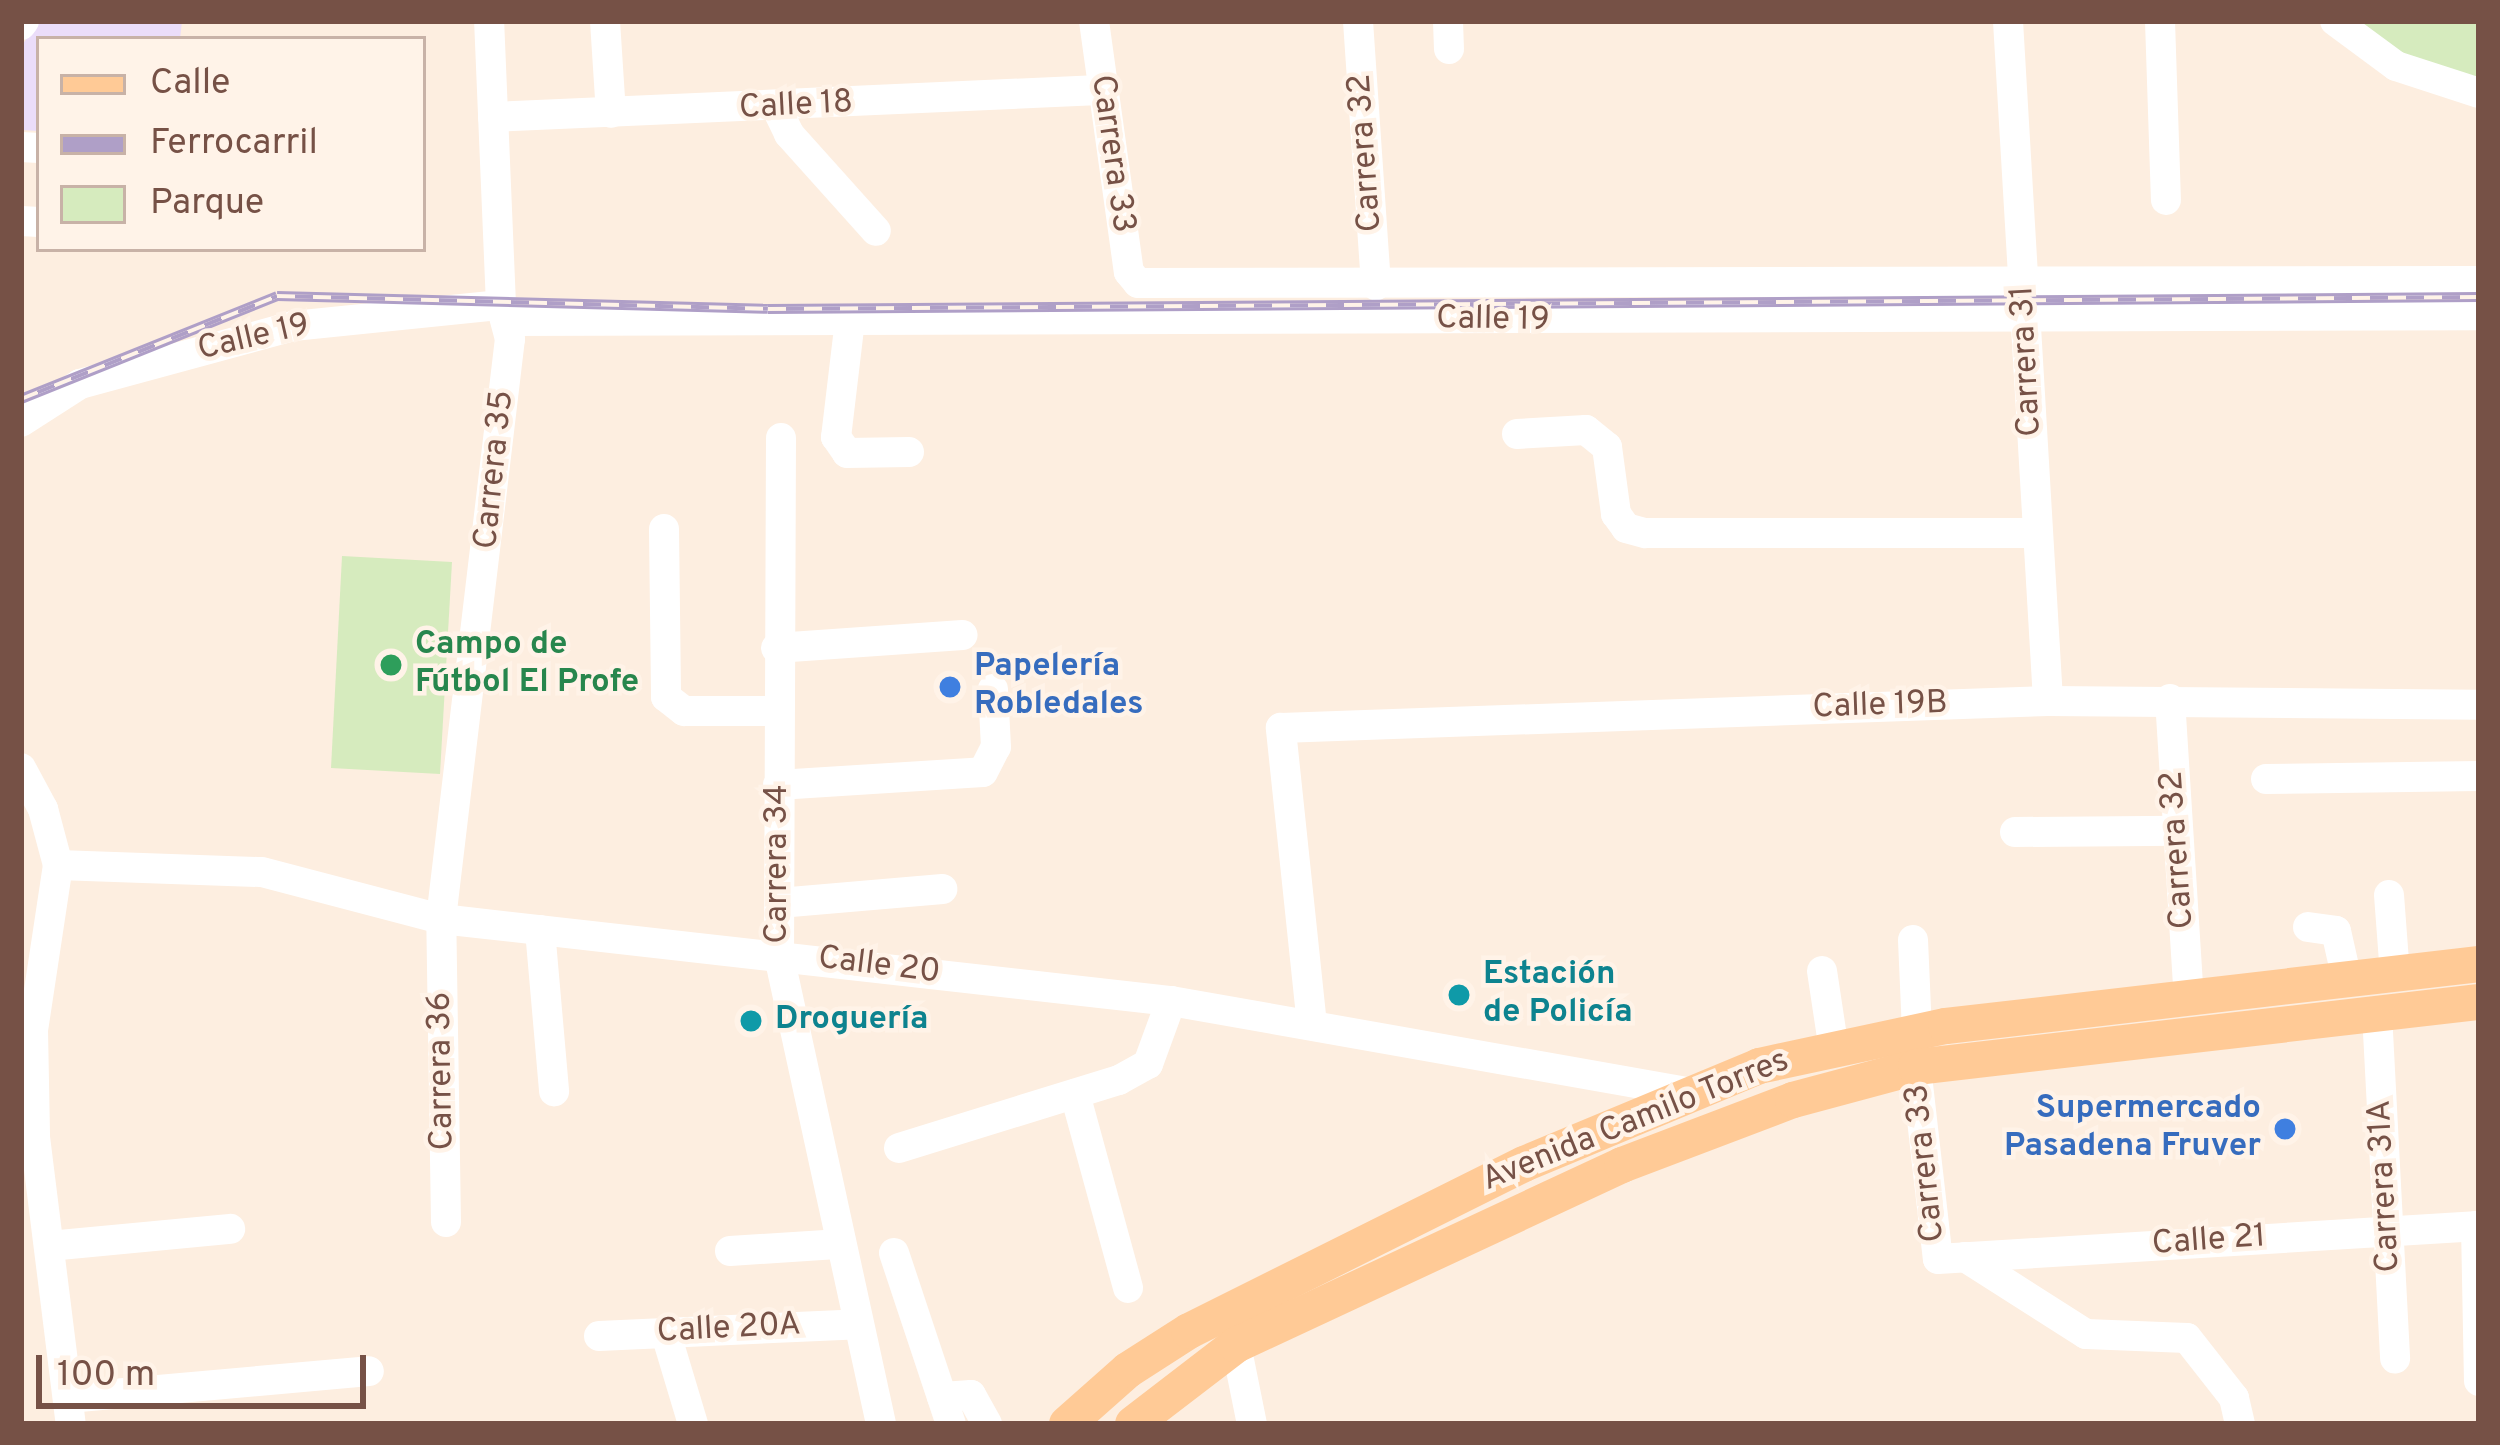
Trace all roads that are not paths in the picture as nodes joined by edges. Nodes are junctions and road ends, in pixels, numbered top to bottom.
1 (489, 21) edge
2 (605, 21) edge
3 (1094, 21) edge
4 (1358, 21) edge
5 (2008, 21) edge
6 (2160, 21) edge
7 (2335, 21) edge
8 (1100, 90) junction
9 (2479, 93) edge
10 (777, 109) junction
11 (611, 113) junction
12 (493, 117) junction
13 (2166, 200) dead end
14 (876, 231) dead end
15 (2479, 281) edge
16 (2025, 282) junction
17 (1138, 283) joint
18 (1376, 284) junction
19 (504, 313) junction
20 (2479, 315) edge
21 (850, 320) junction
22 (2026, 320) junction
23 (21, 422) edge
24 (1517, 434) dead end
25 (782, 438) dead end
26 (909, 452) dead end
27 (664, 530) dead end
28 (2036, 532) junction
29 (963, 635) dead end
30 (776, 648) junction
31 (993, 688) dead end
32 (2048, 700) junction
33 (2170, 700) junction
34 (2479, 705) edge
35 (778, 711) junction
36 (21, 768) edge
37 (2479, 776) edge
38 (2266, 779) dead end
39 (778, 785) junction
40 (2177, 831) junction
41 (2015, 832) dead end
42 (58, 865) junction
43 (942, 889) dead end
44 (2389, 895) dead end
45 (778, 903) junction
46 (441, 919) junction
47 (2308, 927) dead end
48 (540, 930) junction
49 (1912, 940) dead end
50 (778, 956) junction
51 (2479, 964) edge
52 (1822, 971) dead end
53 (2396, 974) junction
54 (2347, 980) junction
55 (2189, 1000) junction
56 (1171, 1001) junction
57 (2479, 1002) edge
58 (2377, 1012) junction
59 (1312, 1025) junction
60 (1833, 1044) junction
61 (1917, 1048) junction
62 (27, 1050) edge
63 (554, 1091) dead end
64 (1076, 1094) junction
65 (1698, 1094) junction
66 (28, 1137) edge
67 (899, 1148) dead end
68 (446, 1222) dead end
69 (2477, 1226) edge
70 (230, 1229) dead end
71 (2388, 1231) junction
72 (827, 1245) junction
73 (49, 1246) junction
74 (730, 1251) dead end
75 (894, 1253) dead end
76 (1952, 1258) junction
77 (1128, 1288) dead end
78 (860, 1324) junction
79 (666, 1334) junction
80 (599, 1336) dead end
81 (1235, 1345) junction
82 (2395, 1359) dead end
83 (369, 1371) dead end
84 (2479, 1382) edge
85 (69, 1411) edge
86 (946, 1411) edge
87 (693, 1424) edge
88 (881, 1424) edge
89 (987, 1424) edge
90 (1067, 1424) edge
91 (1133, 1424) edge
92 (1252, 1424) edge
93 (2240, 1424) edge

1 - 12 street, Carrera 35
2 - 11 street
3 - 8 street, Carrera 33
4 - 18 street, Carrera 32
5 - 16 street, Carrera 31
6 - 13 street
7 - 9 street
8 - 10 street, Calle 18
8 - 17 street, Carrera 33
10 - 11 street, Calle 18
10 - 14 street
11 - 12 street, Calle 18
12 - 19 street, Carrera 35
15 - 16 street, Calle 19
16 - 18 street, Calle 19
16 - 22 street, Carrera 31
17 - 18 street, Calle 19
19 - 21 street, Calle 19
19 - 23 street, Calle 19
19 - 46 street, Carrera 35
20 - 22 street, Calle 19
21 - 22 street, Calle 19
21 - 26 street
22 - 28 street, Carrera 31
24 - 28 street
25 - 30 street, Carrera 34
27 - 35 street
28 - 32 street, Carrera 31
29 - 30 street
30 - 35 street, Carrera 34
31 - 39 street
32 - 33 street, Calle 19B
32 - 59 street, Calle 19B
33 - 34 street, Calle 19B
33 - 40 street, Carrera 32
35 - 39 street, Carrera 34
36 - 42 street
37 - 38 street
39 - 45 street, Carrera 34
40 - 41 street
40 - 55 street, Carrera 32
42 - 46 street, Calle 20
42 - 62 street
43 - 45 street
44 - 53 street
45 - 50 street, Carrera 34
46 - 48 street, Calle 20
46 - 68 street, Carrera 36
47 - 54 street
48 - 50 street, Calle 20
48 - 63 street
49 - 61 street, Carrera 33
50 - 56 street, Calle 20
50 - 72 street, Carrera 34
51 - 53 main road, Avenida Camilo Torres
52 - 60 street
53 - 54 main road, Avenida Camilo Torres
54 - 55 main road, Avenida Camilo Torres
55 - 61 main road, Avenida Camilo Torres
56 - 59 street, Calle 20
56 - 64 street
57 - 58 main road, Avenida Camilo Torres
58 - 61 main road, Avenida Camilo Torres
58 - 71 street, Carrera 31A
59 - 65 street, Calle 20
60 - 61 main road, Avenida Camilo Torres
60 - 65 main road, Avenida Camilo Torres
61 - 76 street, Carrera 33
61 - 81 main road, Avenida Camilo Torres
62 - 66 street
64 - 67 street
64 - 77 street
65 - 90 main road, Avenida Camilo Torres
66 - 73 street
69 - 71 street, Calle 21
69 - 84 street
70 - 73 street
71 - 76 street, Calle 21
71 - 82 street, Carrera 31A
72 - 74 street
72 - 78 street, Carrera 34
73 - 85 street
75 - 86 street
76 - 93 street, Carrera 33
78 - 79 street, Calle 20A
78 - 88 street, Carrera 34
79 - 80 street, Calle 20A
79 - 87 street
81 - 91 main road, Avenida Camilo Torres
81 - 92 street
83 - 85 street
86 - 89 street

